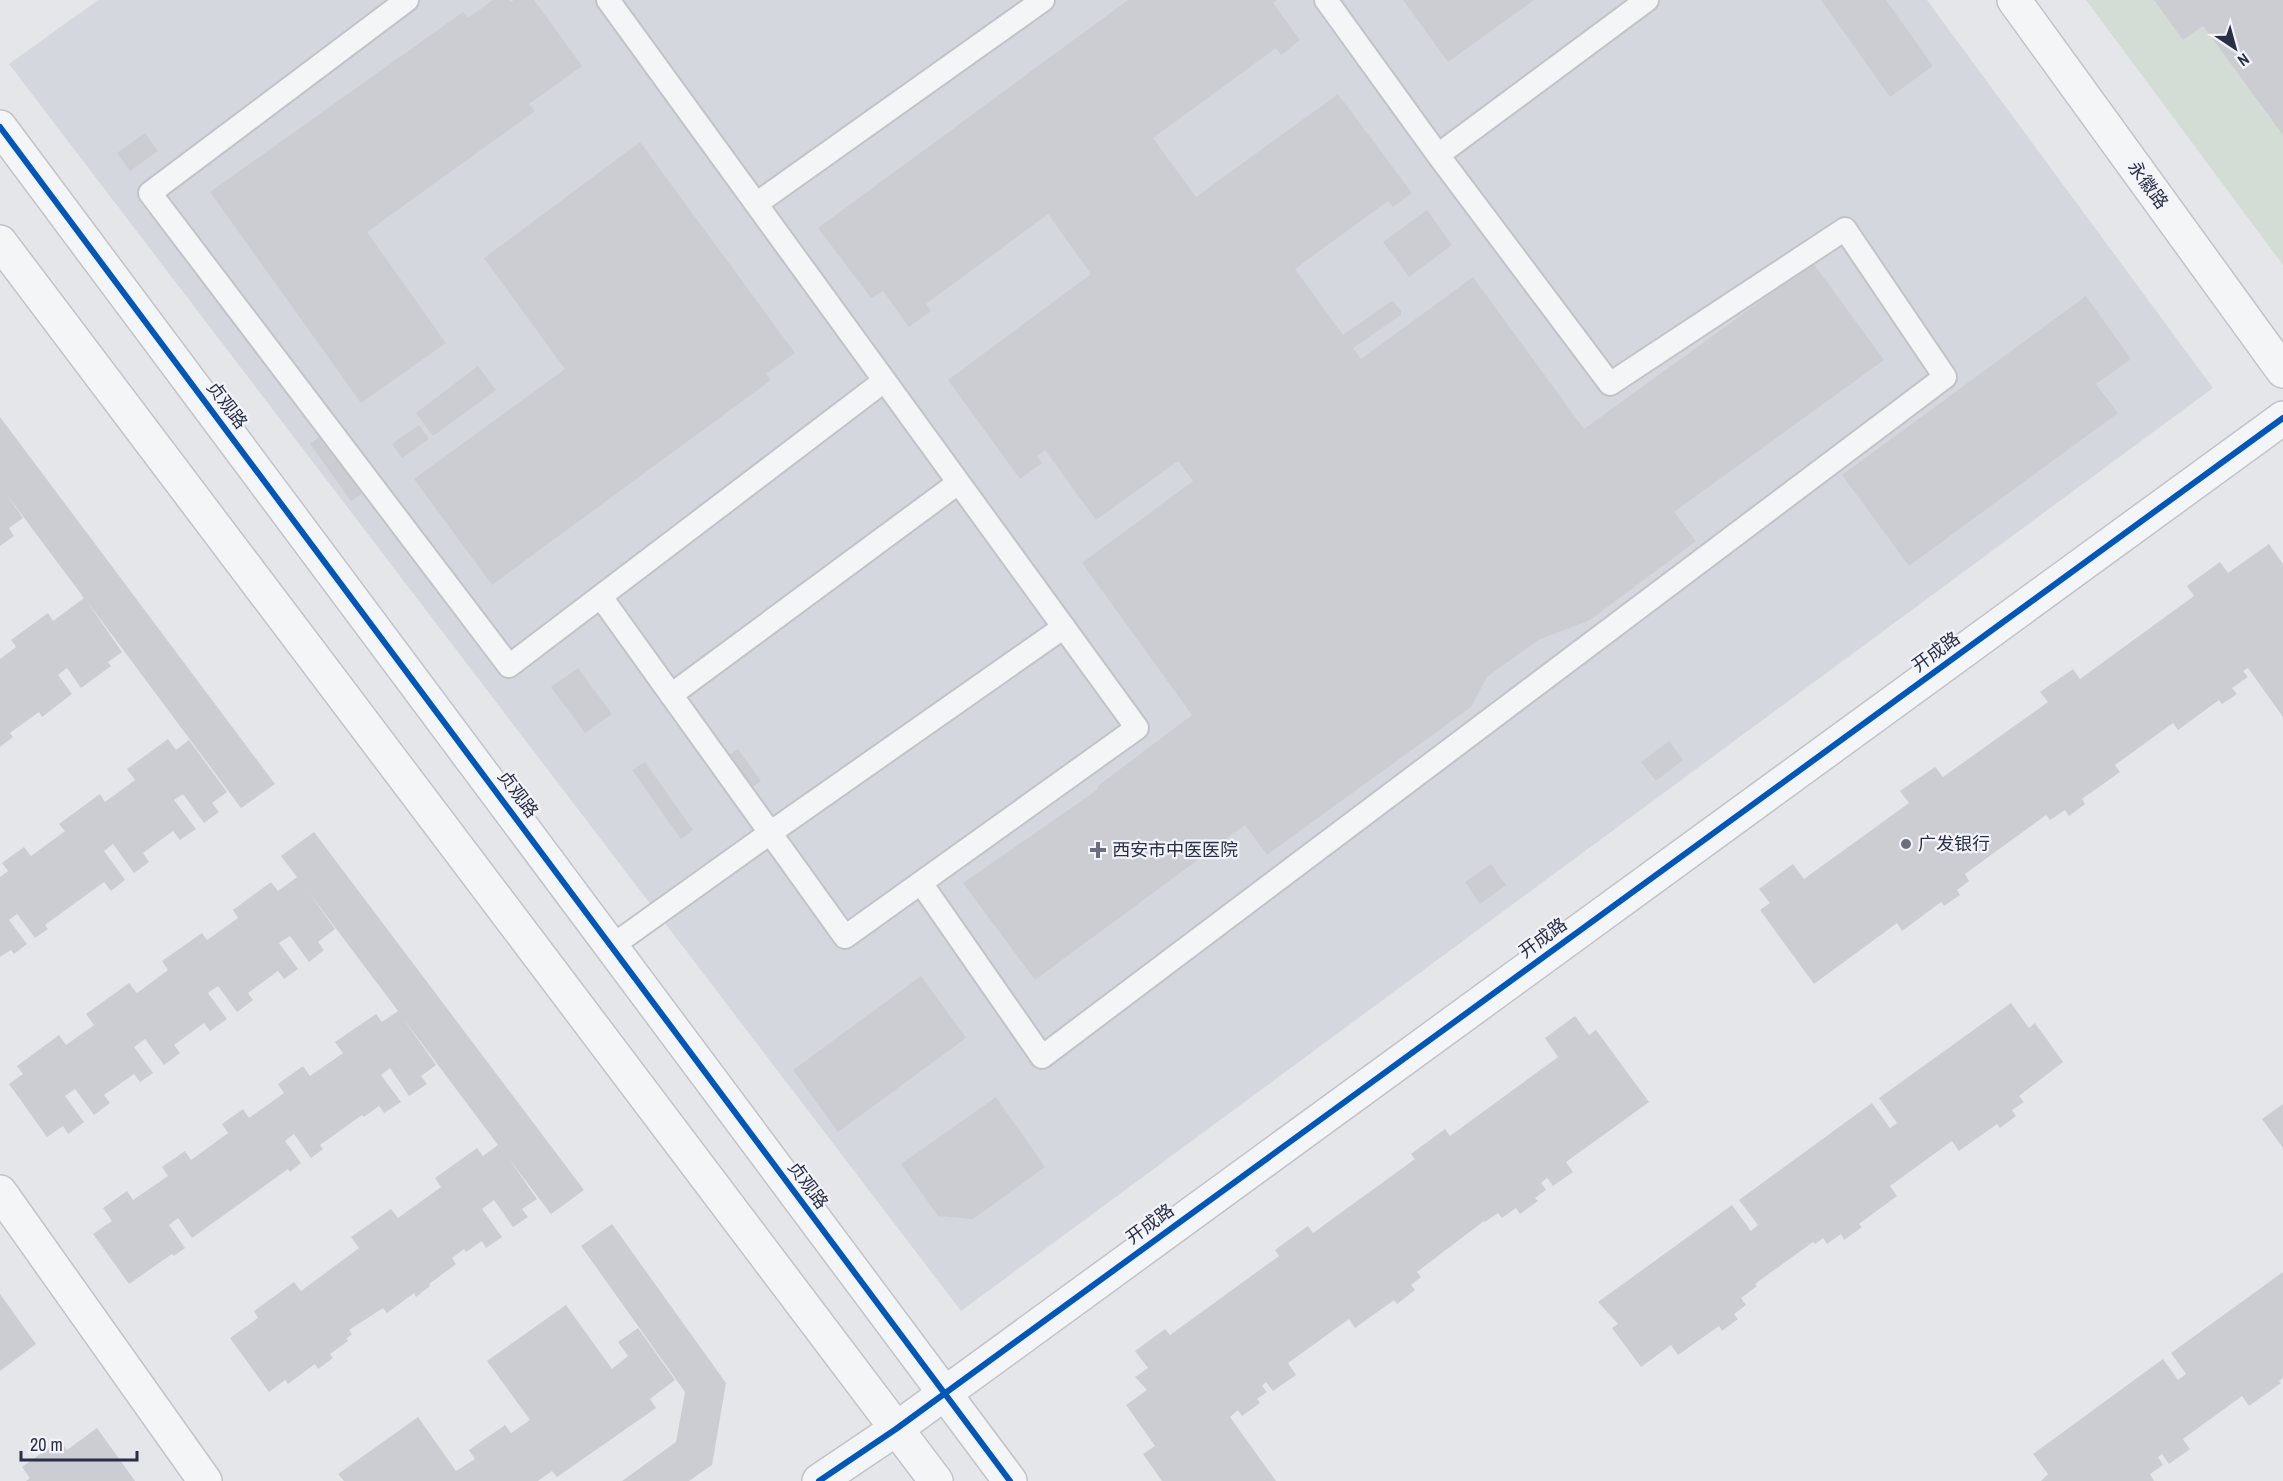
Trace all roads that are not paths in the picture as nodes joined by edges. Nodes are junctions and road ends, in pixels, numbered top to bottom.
1 (407, 0) edge
2 (608, 0) edge
3 (1043, 0) edge
4 (1326, 0) edge
5 (1647, 0) edge
6 (2014, 0) edge
7 (0, 127) edge
8 (1438, 154) junction
9 (756, 204) junction
10 (0, 242) edge
11 (2283, 371) edge
12 (884, 381) junction
13 (2283, 418) edge
14 (958, 483) junction
15 (601, 597) junction
16 (1064, 627) junction
17 (671, 695) junction
18 (770, 832) junction
19 (921, 883) junction
20 (612, 946) junction
21 (0, 1192) edge
22 (943, 1393) junction
23 (896, 1430) junction
24 (205, 1481) edge
25 (819, 1481) edge
26 (936, 1481) edge
27 (1010, 1481) edge

1 - 15 lane
2 - 9 lane
3 - 9 lane
4 - 8 lane
5 - 8 lane
6 - 11 street, 永徽路
7 - 20 street, 贞观路
8 - 19 lane
9 - 12 lane
10 - 23 street
12 - 14 lane
12 - 15 lane
13 - 22 street, 开成路
14 - 16 lane
14 - 17 lane
15 - 17 lane
16 - 18 lane
16 - 19 lane
17 - 18 lane
18 - 19 lane
18 - 20 lane
20 - 22 street, 贞观路
21 - 24 street
22 - 23 street, 开成路
22 - 27 street, 贞观路
23 - 25 street, 开成路
23 - 26 street

